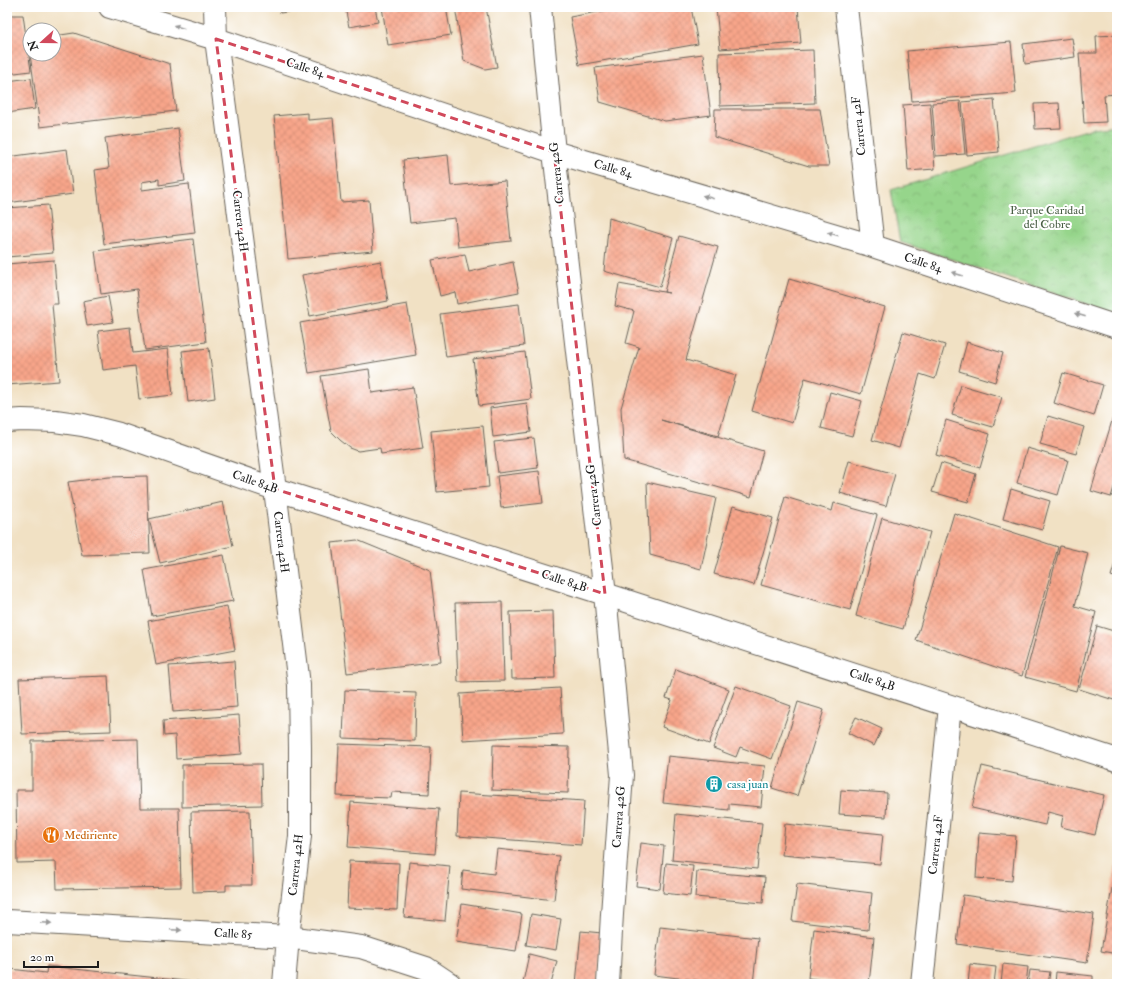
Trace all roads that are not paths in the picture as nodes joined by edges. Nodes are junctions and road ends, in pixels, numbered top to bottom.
1 (110, 7) edge
2 (215, 7) edge
3 (540, 7) edge
4 (846, 7) edge
5 (216, 39) junction
6 (554, 152) junction
7 (873, 246) junction
8 (1117, 327) edge
9 (7, 421) edge
10 (275, 489) junction
11 (605, 594) junction
12 (950, 706) junction
13 (1117, 760) edge
14 (7, 921) edge
15 (288, 937) junction
16 (284, 984) edge
17 (450, 984) edge
18 (608, 984) edge
19 (922, 984) edge

5 -> 1 street, Calle 84
2 - 5 street, Carrera 42H
3 - 6 street, Carrera 42G
4 - 7 street, Carrera 42F
5 - 6 street, Calle 84
5 - 10 street, Carrera 42H
7 -> 6 street, Calle 84
6 - 11 street, Carrera 42G
8 -> 7 street, Calle 84
9 - 10 street, Calle 84B
10 - 11 street, Calle 84B
10 - 15 street, Carrera 42H
11 - 12 street, Calle 84B
11 - 18 street, Carrera 42G
12 - 13 street, Calle 84B
12 - 19 street, Carrera 42F
14 -> 15 street, Calle 85
15 - 16 street, Carrera 42H
15 - 17 street, Calle 85

